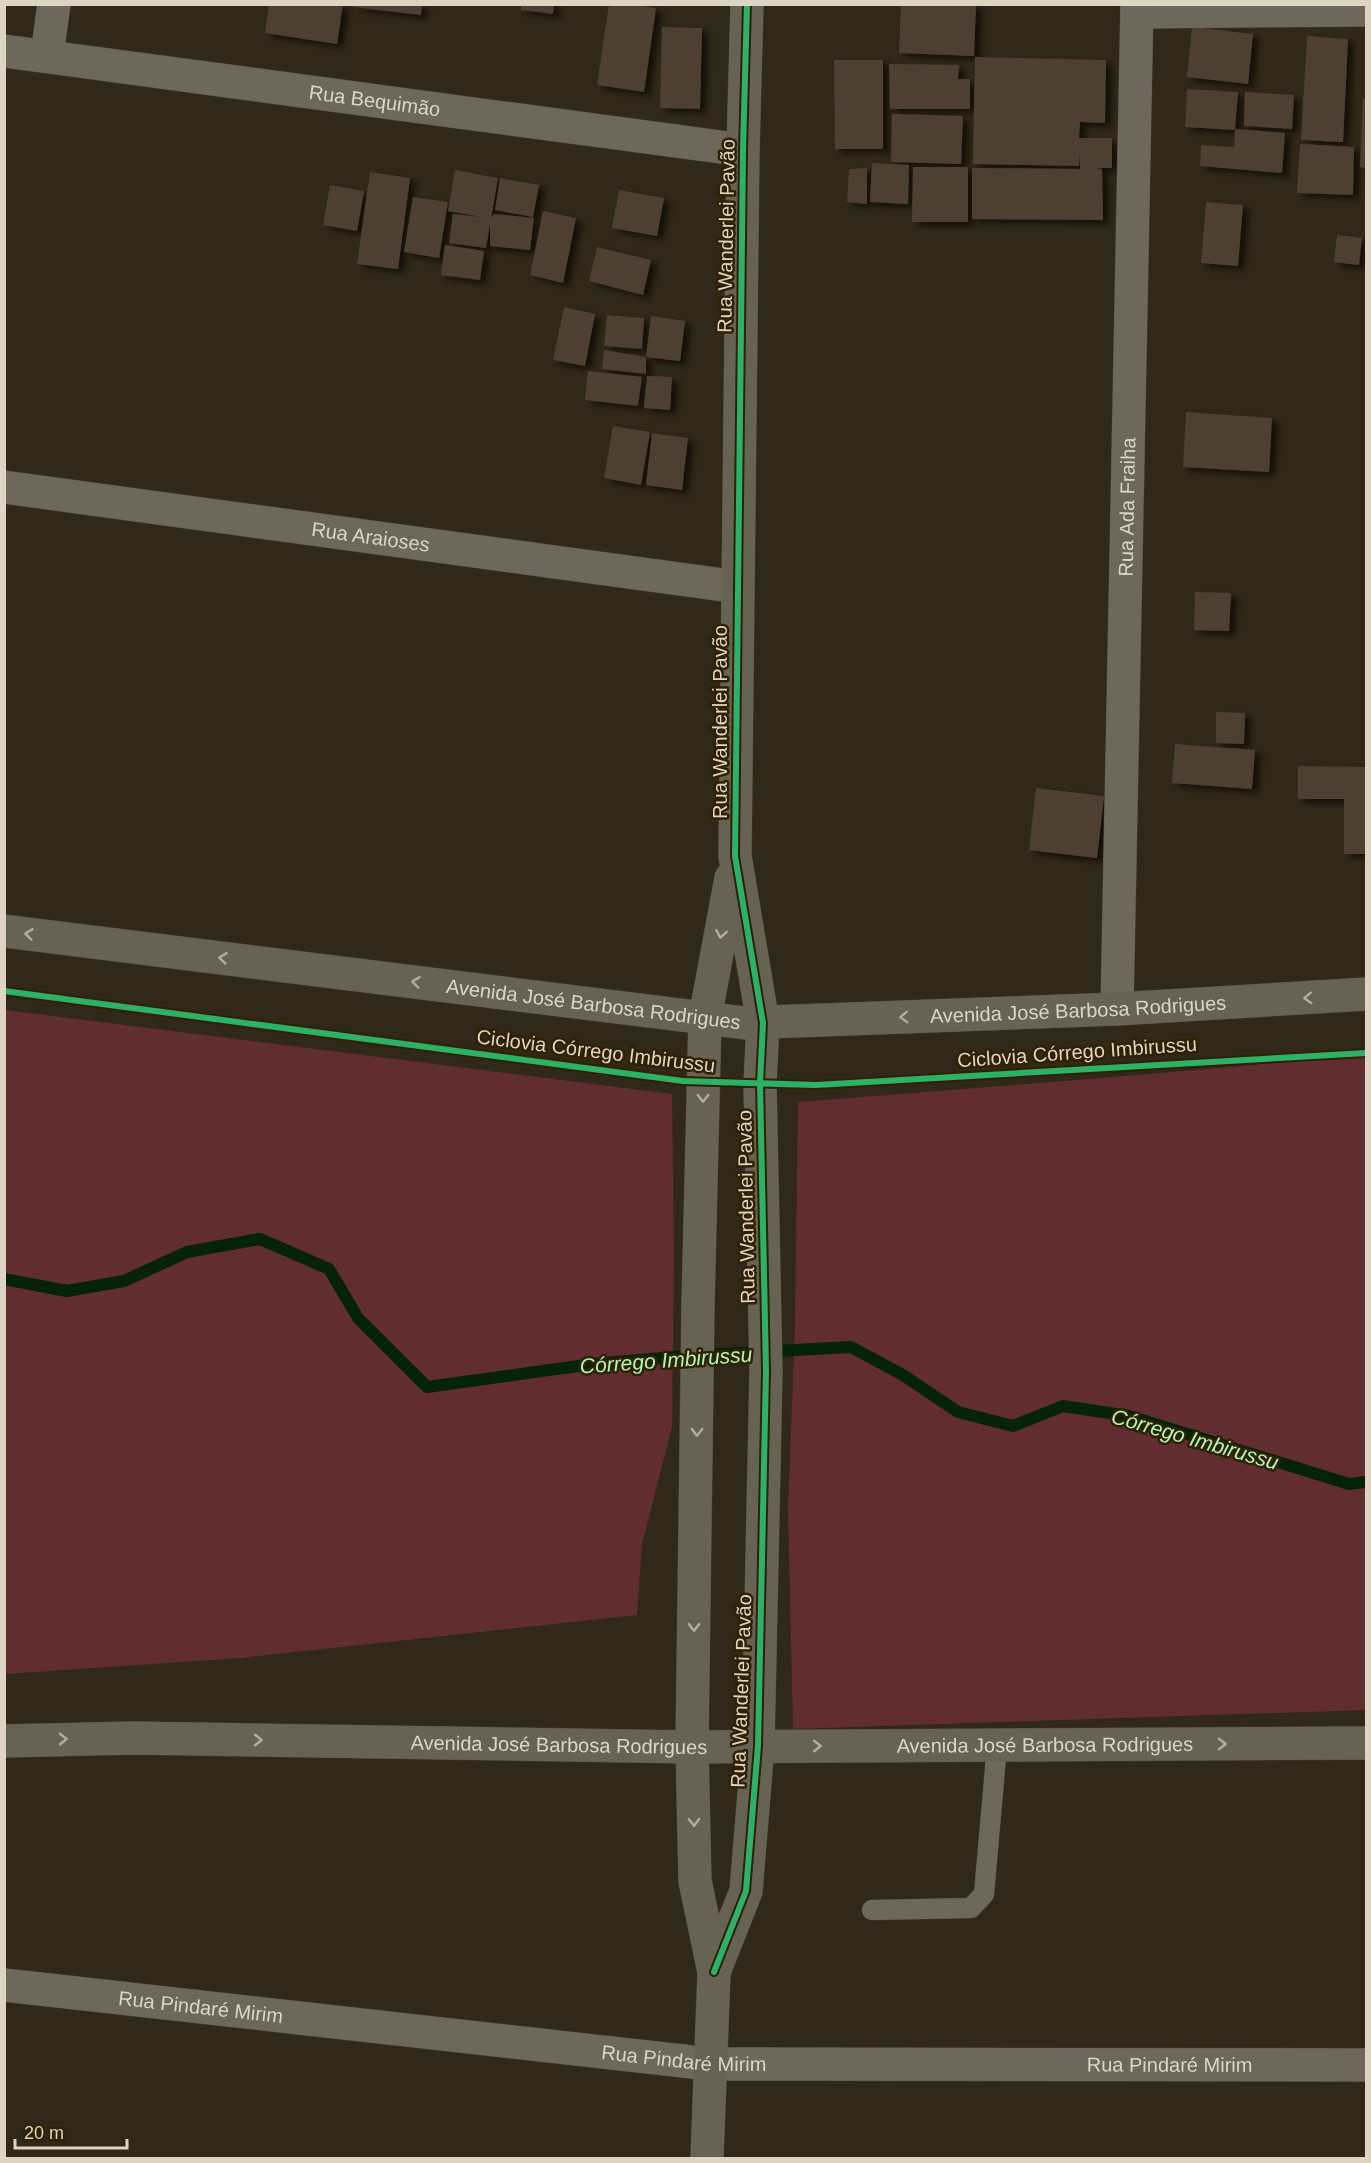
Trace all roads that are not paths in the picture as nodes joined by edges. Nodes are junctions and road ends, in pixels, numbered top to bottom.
1 (54, 4) edge
2 (747, 4) edge
3 (1137, 8) edge
4 (1366, 10) edge
5 (4, 51) edge
6 (47, 55) junction
7 (743, 150) junction
8 (4, 487) edge
9 (738, 587) junction
10 (735, 856) junction
11 (4, 931) edge
12 (1366, 994) edge
13 (1117, 1009) junction
14 (705, 1018) junction
15 (763, 1023) junction
16 (4, 1741) edge
17 (1366, 1743) edge
18 (758, 1746) junction
19 (998, 1746) junction
20 (692, 1747) junction
21 (872, 1910) dead end
22 (714, 1972) junction
23 (4, 1985) edge
24 (710, 2064) junction
25 (1366, 2065) edge
26 (707, 2158) edge

1 - 6 street
2 - 7 street, Rua Wanderlei Pavão
3 - 4 street
3 - 13 street, Rua Ada Fraiha
5 - 6 street, Rua Bequimão
6 - 7 street, Rua Bequimão
7 - 9 street, Rua Wanderlei Pavão
8 - 9 street, Rua Araioses
9 - 10 street, Rua Wanderlei Pavão
10 -> 14 street, Rua Wanderlei Pavão
10 - 15 street, Rua Wanderlei Pavão
14 -> 11 street, Avenida José Barbosa Rodrigues
12 -> 13 street, Avenida José Barbosa Rodrigues
13 -> 15 street, Avenida José Barbosa Rodrigues
14 - 15 street, Avenida José Barbosa Rodrigues
14 -> 20 street, Rua Wanderlei Pavão
15 - 18 street, Rua Wanderlei Pavão
16 -> 20 street, Avenida José Barbosa Rodrigues
19 -> 17 street, Avenida José Barbosa Rodrigues
18 -> 19 street, Avenida José Barbosa Rodrigues
18 - 20 street, Avenida José Barbosa Rodrigues
18 - 22 street, Rua Wanderlei Pavão
19 - 21 lane
20 -> 22 street, Rua Wanderlei Pavão
22 - 24 street, Rua Wanderlei Pavão
23 - 24 street, Rua Pindaré Mirim
24 - 25 street, Rua Pindaré Mirim
24 - 26 street, Rua Wanderlei Pavão

